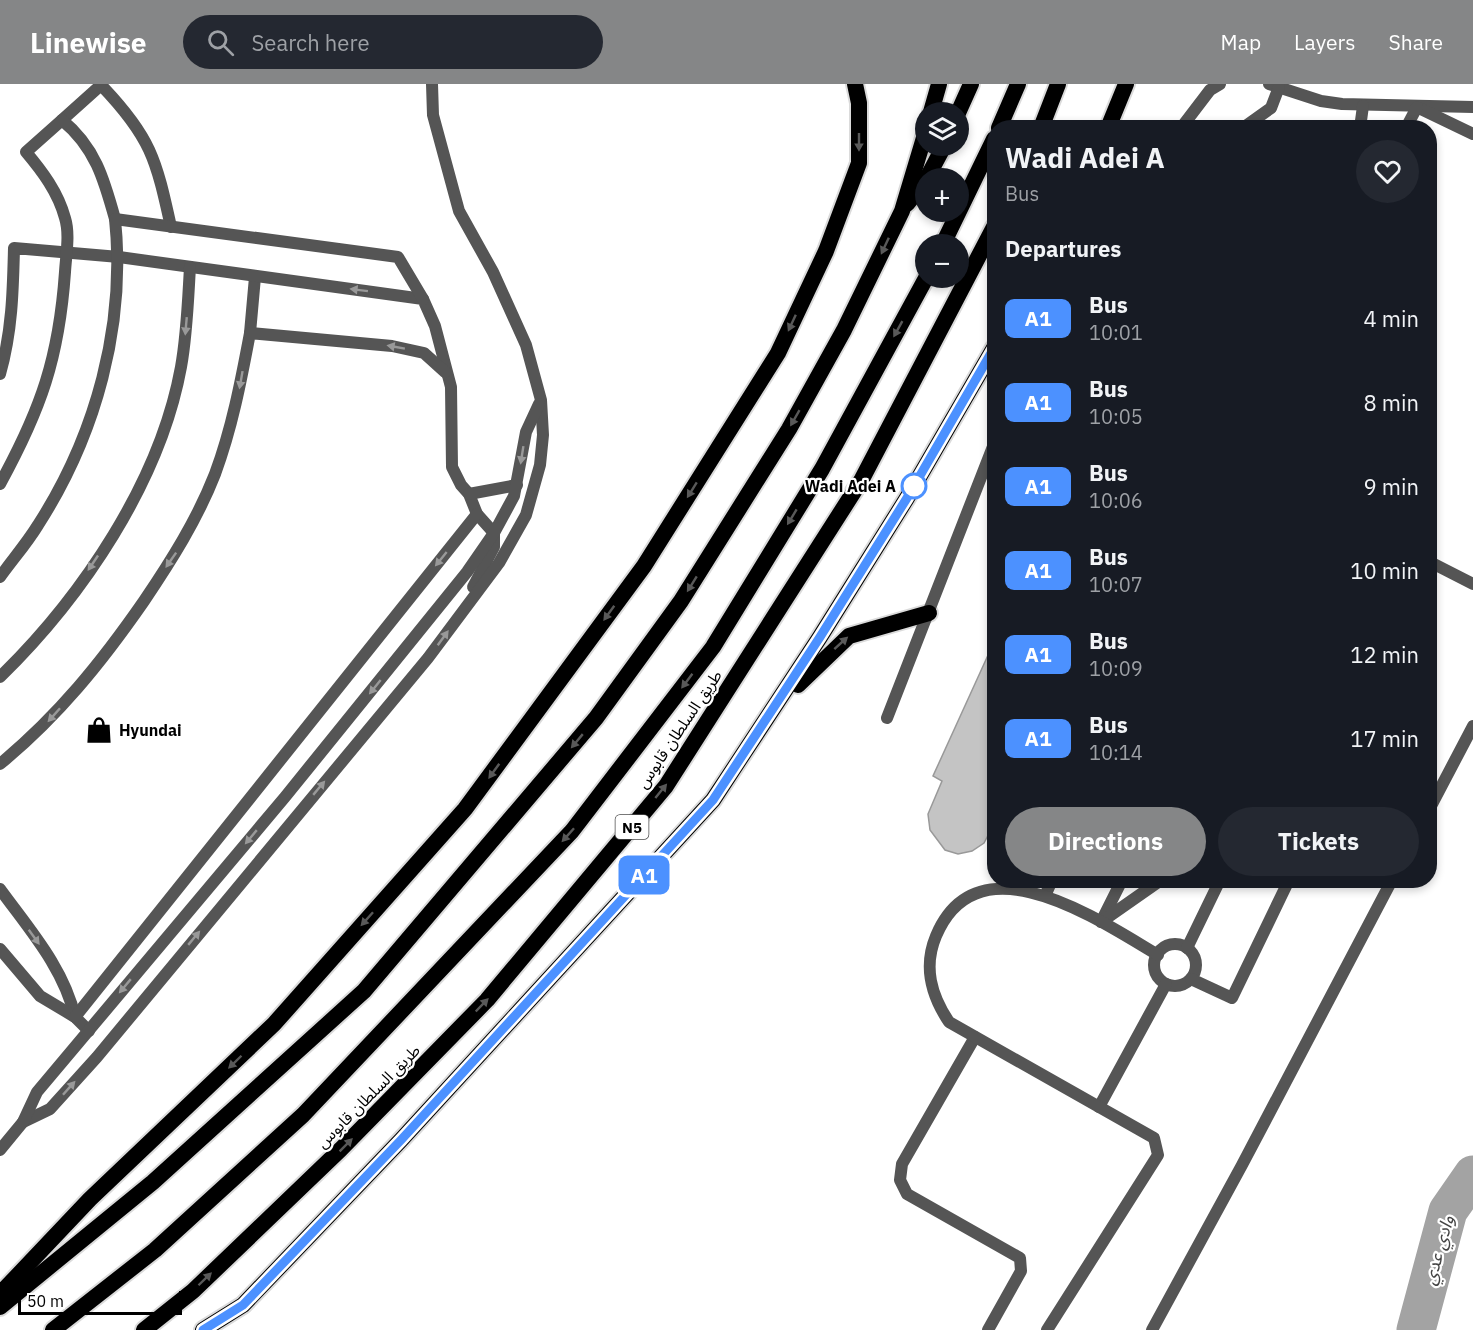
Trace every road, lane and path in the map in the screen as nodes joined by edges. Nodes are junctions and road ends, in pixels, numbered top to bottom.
1 (432, 84) edge
2 (855, 84) edge
3 (939, 84) edge
4 (970, 84) edge
5 (1018, 84) edge
6 (1058, 84) edge
7 (1220, 84) edge
8 (1274, 86) edge
9 (1123, 88) edge
10 (934, 102) edge
11 (963, 102) edge
12 (1363, 106) junction
13 (1417, 107) junction
14 (1473, 107) edge
15 (62, 120) junction
16 (1002, 120) edge
17 (1044, 120) edge
18 (1111, 120) edge
19 (1187, 120) edge
20 (1254, 120) edge
21 (1361, 120) edge
22 (1410, 120) edge
23 (1473, 134) edge
24 (987, 153) edge
25 (918, 156) edge
26 (915, 194) edge
27 (902, 211) junction
28 (115, 219) junction
29 (171, 227) junction
30 (948, 234) edge
31 (987, 240) edge
32 (66, 250) junction
33 (119, 257) junction
34 (190, 267) junction
35 (255, 277) junction
36 (921, 288) edge
37 (423, 299) junction
38 (250, 333) junction
39 (987, 360) edge
40 (446, 373) junction
41 (0, 374) edge
42 (541, 400) junction
43 (987, 462) edge
44 (0, 484) edge
45 (517, 485) junction
46 (469, 494) junction
47 (477, 514) junction
48 (494, 533) junction
49 (1437, 566) edge
50 (0, 576) edge
51 (1473, 584) edge
52 (929, 613) junction
53 (456, 621) junction
54 (0, 677) edge
55 (770, 714) junction
56 (887, 718) dead end
57 (1473, 726) edge
58 (0, 764) edge
59 (1437, 795) edge
60 (1048, 888) edge
61 (1118, 888) edge
62 (1150, 888) edge
63 (1216, 888) edge
64 (1285, 888) edge
65 (1388, 888) edge
66 (0, 889) edge
67 (1045, 896) junction
68 (1101, 922) junction
69 (1187, 948) junction
70 (0, 949) edge
71 (1158, 955) junction
72 (1191, 979) junction
73 (1166, 984) junction
74 (75, 1017) junction
75 (89, 1031) junction
76 (975, 1037) junction
77 (1099, 1107) junction
78 (23, 1122) junction
79 (0, 1150) edge
80 (0, 1294) edge
81 (0, 1307) edge
82 (53, 1330) edge
83 (144, 1330) edge
84 (203, 1330) edge
85 (988, 1330) edge
86 (1047, 1330) edge
87 (1152, 1330) edge

1 - 42 street
2 -> 80 highway
3 - 10 highway
4 - 11 highway
5 - 16 highway
6 - 17 highway
7 - 19 street
8 - 12 street
8 - 20 street
9 - 18 highway
12 - 13 street
12 - 21 street
13 - 14 street
13 - 22 street
13 - 23 street
15 - 28 street
15 - 29 street
15 - 32 street
24 - 30 highway
25 - 27 highway
26 - 27 highway
27 -> 81 highway
28 - 29 street
28 - 33 street
29 - 37 street
83 -> 31 highway, طريق السلطان قابوس / N5
32 - 33 street
32 - 41 street
32 - 44 street
33 - 34 street
33 - 50 street
34 - 35 street
34 -> 54 street
37 -> 35 street
35 - 38 street
36 -> 82 highway, طريق السلطان قابوس / N5
37 - 40 street
40 -> 38 street
38 -> 58 street
39 - 55 highway
40 - 46 street
42 -> 45 street
42 - 53 street
43 - 52 street
45 - 46 street
45 - 48 street
46 - 47 street
47 - 48 street
47 -> 74 street
48 - 53 street
48 -> 75 street
49 - 51 street
55 -> 52 highway
52 - 56 street
78 -> 53 street
55 - 84 highway
57 - 59 street
60 - 67 street
61 - 68 street
62 - 68 street
63 - 69 street
64 - 72 street
65 - 87 street
66 -> 74 street
67 - 68 street
67 - 76 street
68 - 71 street
69 - 71 street
69 - 72 street
70 - 74 street
71 - 73 street
72 - 73 street
73 - 77 street
74 - 75 street
75 - 78 street
76 - 77 street
76 - 85 street
77 - 86 street
78 - 79 street

